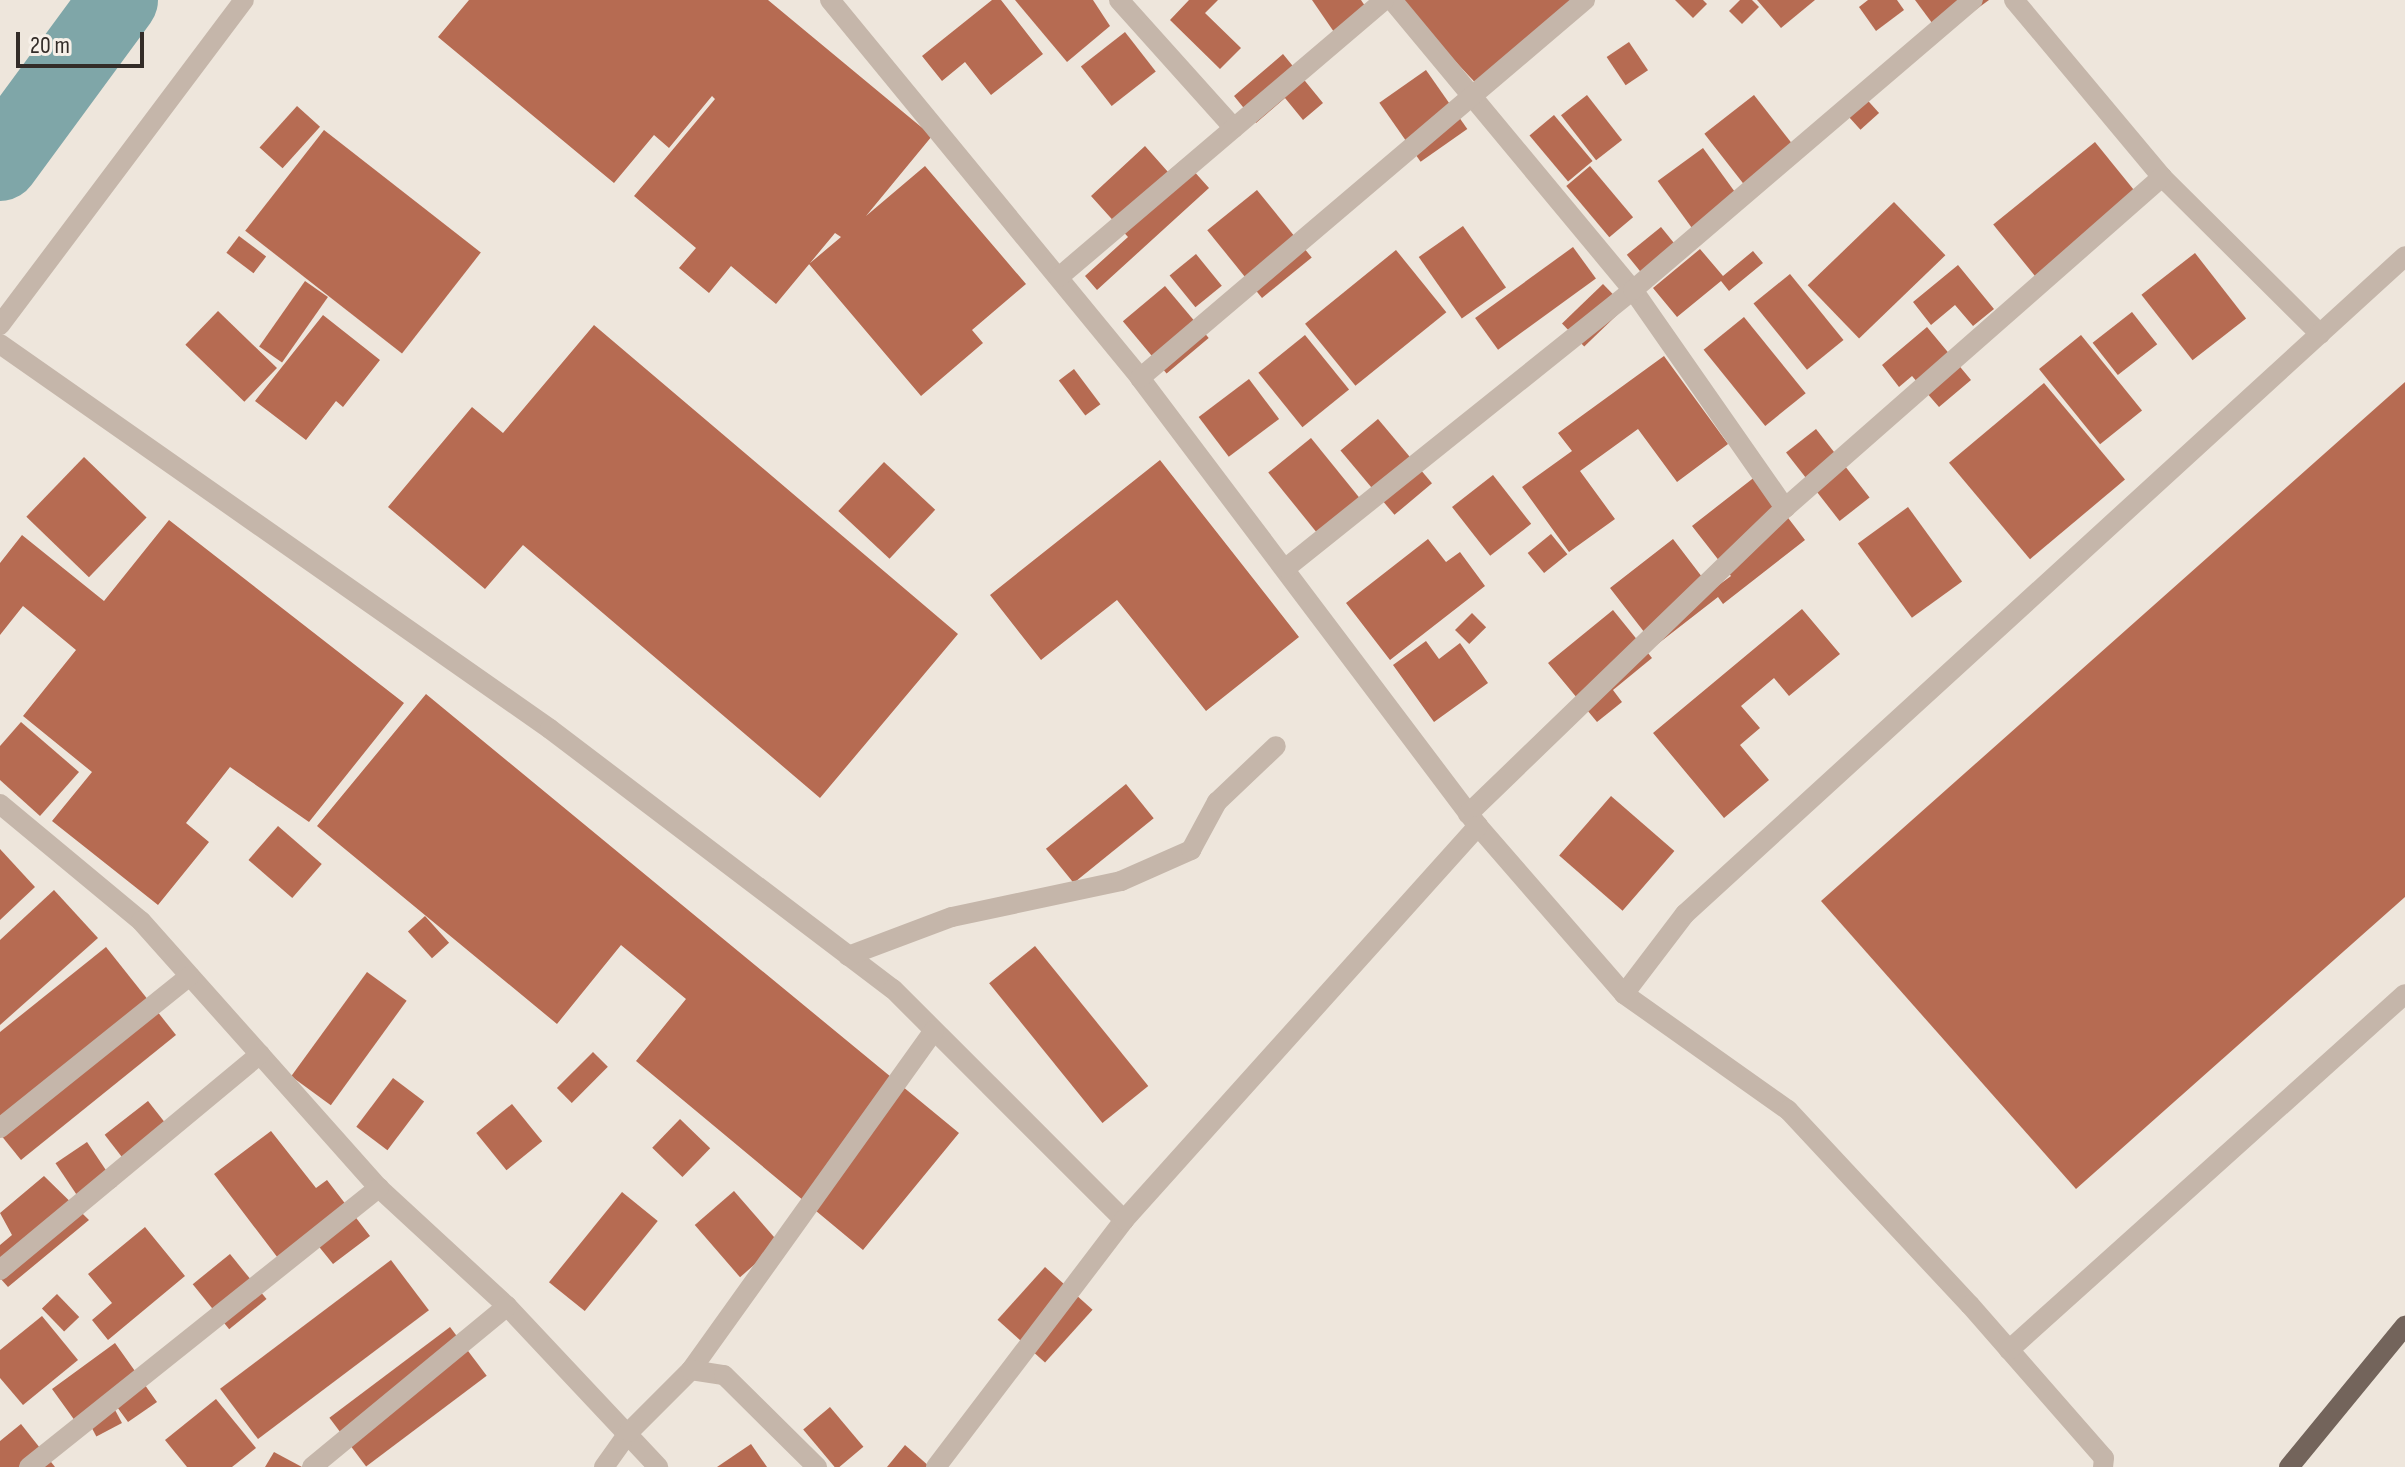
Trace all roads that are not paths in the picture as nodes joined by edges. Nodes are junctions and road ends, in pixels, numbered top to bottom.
1 (244, 0) edge
2 (830, 0) edge
3 (1119, 0) edge
4 (1384, 0) edge
5 (1392, 0) edge
6 (1585, 0) edge
7 (1973, 0) edge
8 (2014, 0) edge
9 (1470, 97) junction
10 (1234, 128) junction
11 (2162, 177) junction
12 (2405, 256) edge
13 (1059, 277) junction
14 (1633, 290) junction
15 (0, 325) edge
16 (2320, 334) junction
17 (0, 344) edge
18 (1140, 378) junction
19 (1785, 508) junction
20 (1286, 568) junction
21 (1276, 746) dead end
22 (0, 804) edge
23 (1473, 820) junction
24 (848, 956) junction
25 (190, 976) junction
26 (1624, 994) junction
27 (2405, 994) edge
28 (934, 1031) junction
29 (260, 1054) junction
30 (0, 1128) edge
31 (379, 1188) junction
32 (1124, 1220) junction
33 (0, 1270) edge
34 (507, 1306) junction
35 (2405, 1326) edge
36 (2009, 1350) junction
37 (691, 1370) junction
38 (629, 1432) junction
39 (29, 1467) edge
40 (312, 1467) edge
41 (604, 1467) edge
42 (658, 1467) edge
43 (817, 1467) edge
44 (936, 1467) edge
45 (2103, 1467) edge
46 (2289, 1467) edge

1 - 15 street
2 - 13 street
3 - 10 street
4 - 10 street
5 - 9 street
6 - 9 street
7 - 14 street
8 - 11 street
9 - 14 street
9 - 18 street
10 - 13 street
11 - 16 street
11 - 19 street
12 - 16 street
13 - 18 street
14 - 19 street
14 - 20 street
16 - 26 street
17 - 24 street
18 - 20 street
19 - 23 street
20 - 23 street
21 - 24 street
22 - 25 street
23 - 26 street
23 - 32 street
24 - 28 street
25 - 29 street
25 - 30 street
26 - 36 street
27 - 36 street
28 - 32 street
28 - 37 street
29 - 31 street
29 - 33 street
31 - 34 street
31 - 39 street
32 - 44 street
34 - 38 street
34 - 40 street
35 - 46 main road
36 - 45 street
37 - 38 street
37 - 43 street
38 - 41 street
38 - 42 street

